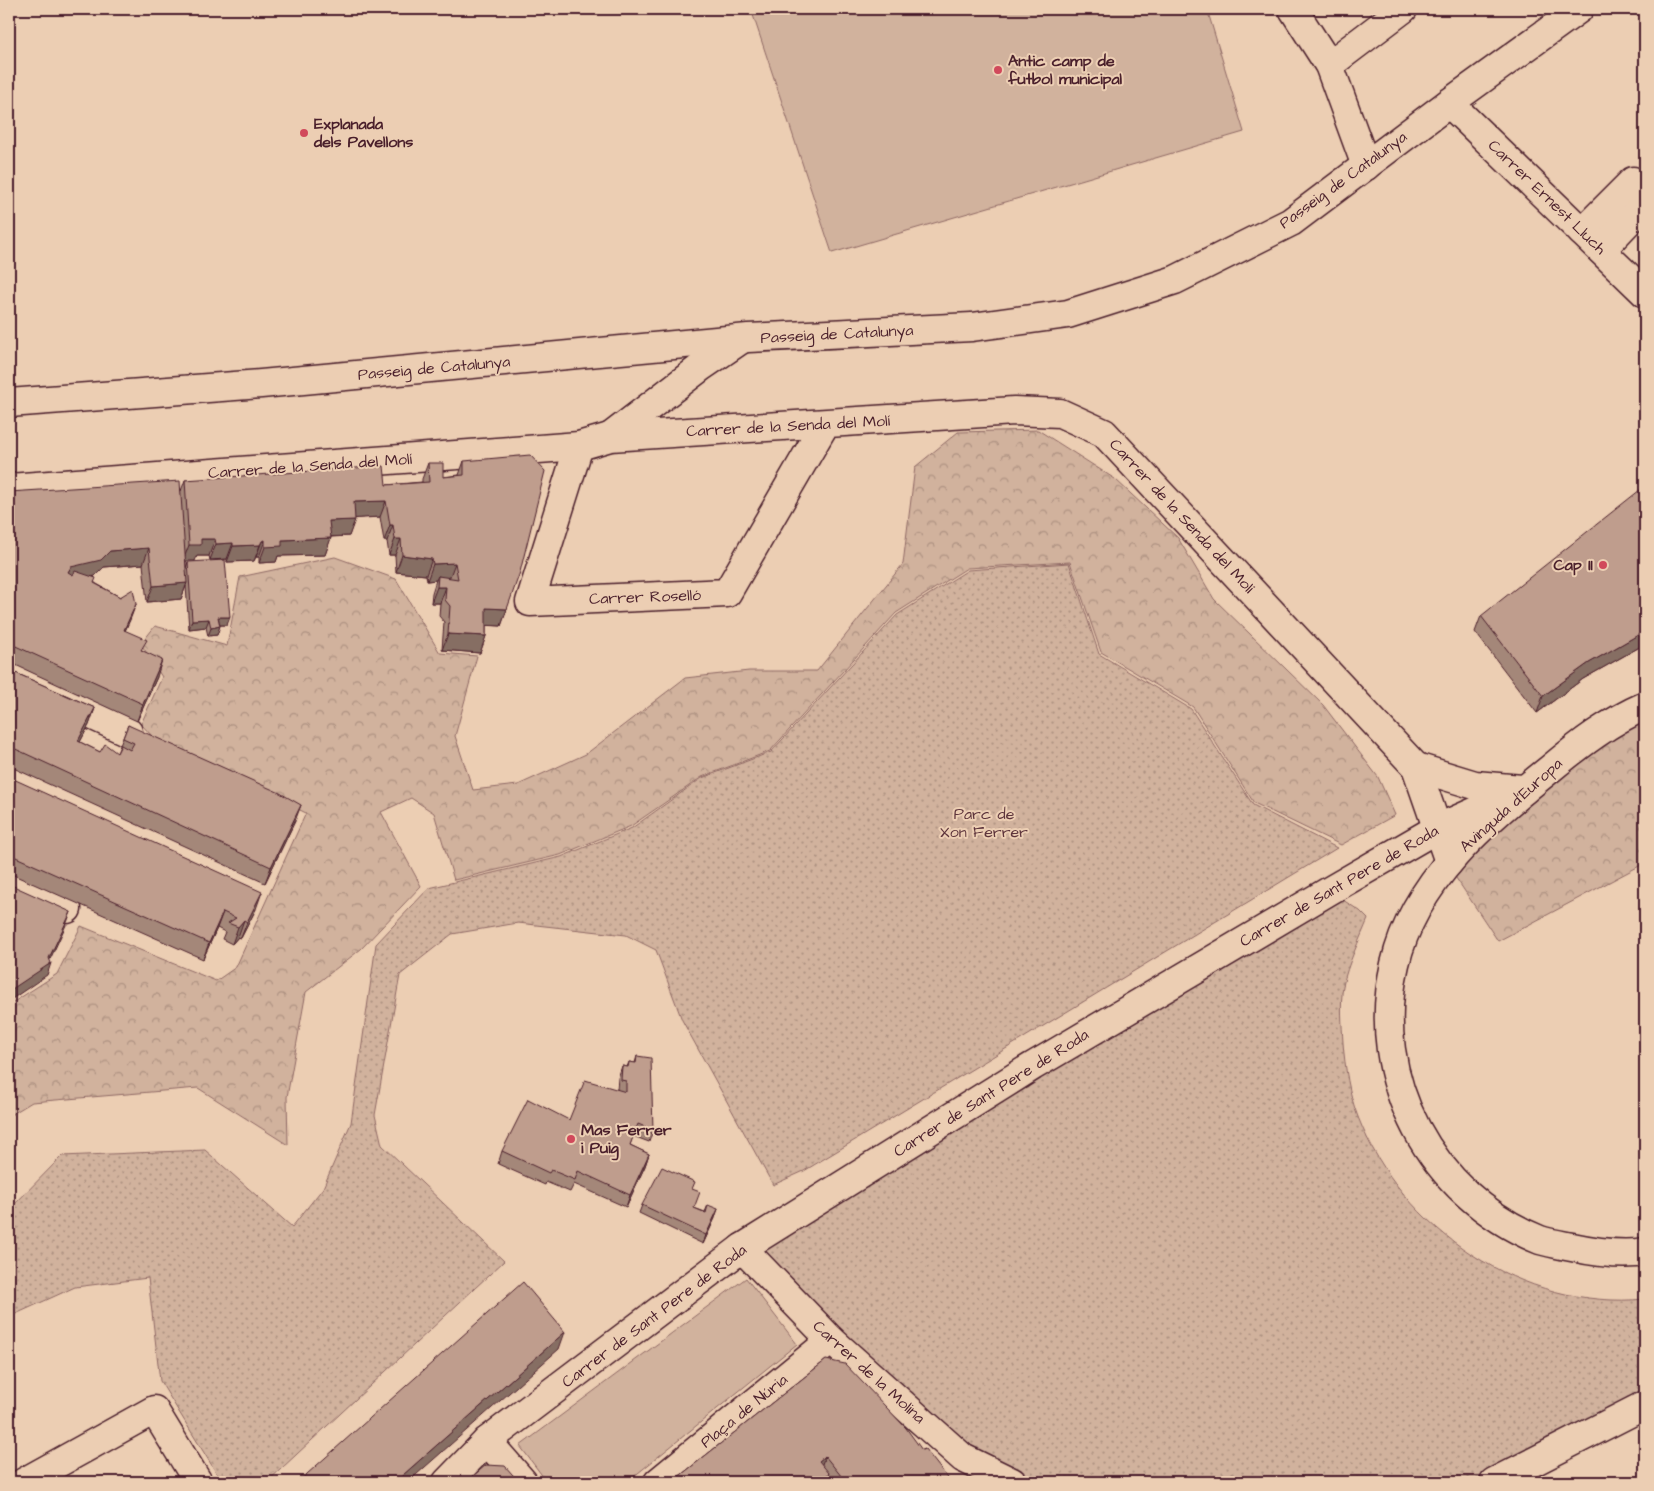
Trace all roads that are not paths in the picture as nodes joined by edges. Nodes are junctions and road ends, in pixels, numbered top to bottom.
1 (1293, 9) edge
2 (1403, 9) edge
3 (1579, 9) edge
4 (1329, 65) junction
5 (1449, 103) junction
6 (1366, 166) junction
7 (1639, 192) edge
8 (1592, 241) junction
9 (1645, 293) edge
10 (741, 339) junction
11 (9, 403) edge
12 (825, 424) junction
13 (610, 436) junction
14 (579, 446) junction
15 (9, 488) edge
16 (9, 677) edge
17 (1645, 706) edge
18 (128, 732) edge
19 (1416, 767) junction
20 (1524, 790) junction
21 (1438, 828) junction
22 (1449, 862) junction
23 (9, 885) edge
24 (67, 909) edge
25 (742, 1248) junction
26 (1645, 1252) edge
27 (831, 1340) junction
28 (1645, 1405) edge
29 (487, 1441) junction
30 (24, 1482) edge
31 (198, 1482) edge
32 (447, 1482) edge
33 (523, 1482) edge
34 (658, 1482) edge
35 (1009, 1482) edge
36 (1496, 1482) edge

1 - 4 street
2 - 4 street
3 - 5 street, Passeig de Catalunya
4 - 6 street
5 - 6 street, Passeig de Catalunya
5 - 8 street, Carrer Ernest Lluch
6 - 10 street, Passeig de Catalunya
7 - 8 street
8 - 9 street, Carrer Ernest Lluch
10 - 11 street, Passeig de Catalunya
10 - 13 street, Carrer de la Senda del Molí
12 - 13 street, Carrer de la Senda del Molí
12 - 14 street, Carrer Roselló
12 - 19 street, Carrer de la Senda del Molí
13 - 14 street, Carrer de la Senda del Molí
14 - 15 street, Carrer de la Senda del Molí
16 - 18 street
17 - 20 street, Avinguda d'Europa
19 - 20 street, Carrer de la Senda del Molí
19 - 21 street, Carrer de la Senda del Molí
20 - 21 street, Carrer de Sant Pere de Roda
20 - 22 street, Avinguda d'Europa
21 - 22 street, Carrer de la Senda del Molí
21 - 25 street, Carrer de Sant Pere de Roda
22 - 26 street, Avinguda d'Europa
23 - 24 street
25 - 27 street, Carrer de la Molina
25 - 29 street, Carrer de Sant Pere de Roda
27 - 34 street, Plaça de Núria
27 - 35 street, Carrer de la Molina
28 - 36 street
29 - 32 street, Carrer de Sant Pere de Roda
29 - 33 street
30 - 31 street

